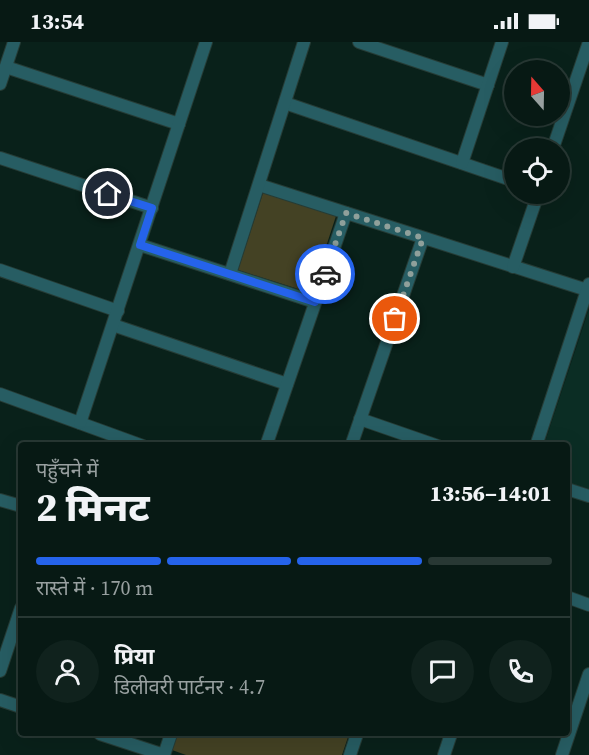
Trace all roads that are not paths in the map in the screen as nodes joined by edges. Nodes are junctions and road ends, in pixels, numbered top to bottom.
1 (14, 42) edge
2 (207, 42) edge
3 (304, 42) edge
4 (359, 42) edge
5 (502, 42) edge
6 (589, 42) edge
7 (6, 67) junction
8 (0, 84) edge
9 (488, 85) junction
10 (285, 103) junction
11 (179, 124) junction
12 (556, 138) edge
13 (0, 158) edge
14 (462, 163) junction
15 (504, 178) edge
16 (259, 185) junction
17 (535, 204) edge
18 (152, 208) junction
19 (346, 213) junction
20 (423, 238) junction
21 (140, 245) junction
22 (513, 267) junction
23 (0, 270) edge
24 (230, 274) junction
25 (588, 287) edge
26 (315, 302) junction
27 (118, 311) junction
28 (113, 325) junction
29 (287, 384) junction
30 (0, 394) edge
31 (360, 419) junction
32 (80, 423) junction
33 (132, 442) edge
34 (267, 442) edge
35 (352, 442) edge
36 (426, 442) edge
37 (537, 442) edge
38 (570, 490) edge
39 (589, 496) edge
40 (0, 500) edge
41 (18, 505) edge
42 (570, 598) edge
43 (589, 605) edge
44 (18, 617) edge
45 (0, 671) edge
46 (589, 674) edge
47 (0, 699) edge
48 (18, 706) edge
49 (583, 711) edge
50 (106, 736) edge
51 (170, 736) edge
52 (356, 736) edge
53 (451, 736) edge
54 (350, 755) edge
55 (444, 755) edge
56 (562, 755) edge

1 - 7 street
2 - 11 street
3 - 10 street
4 - 9 street
5 - 9 street
6 - 12 street
7 - 8 street
7 - 11 street
9 - 14 street
10 - 14 street
10 - 16 street
11 - 18 street
13 - 18 street
14 - 15 street
16 - 19 street
16 - 24 street
17 - 22 street
18 - 21 street
19 - 20 street
19 - 26 street
20 - 22 street
20 - 31 street
21 - 24 street
21 - 27 street
22 - 25 street
23 - 27 street
24 - 26 street
25 - 37 street
26 - 29 street
27 - 28 street
28 - 29 street
28 - 32 street
29 - 34 street
30 - 32 street
31 - 35 street
31 - 36 street
32 - 33 street
38 - 39 street
40 - 41 street
42 - 43 street
44 - 45 street
46 - 49 street
47 - 48 street
49 - 56 street
50 - 51 street
52 - 54 street
53 - 55 street

